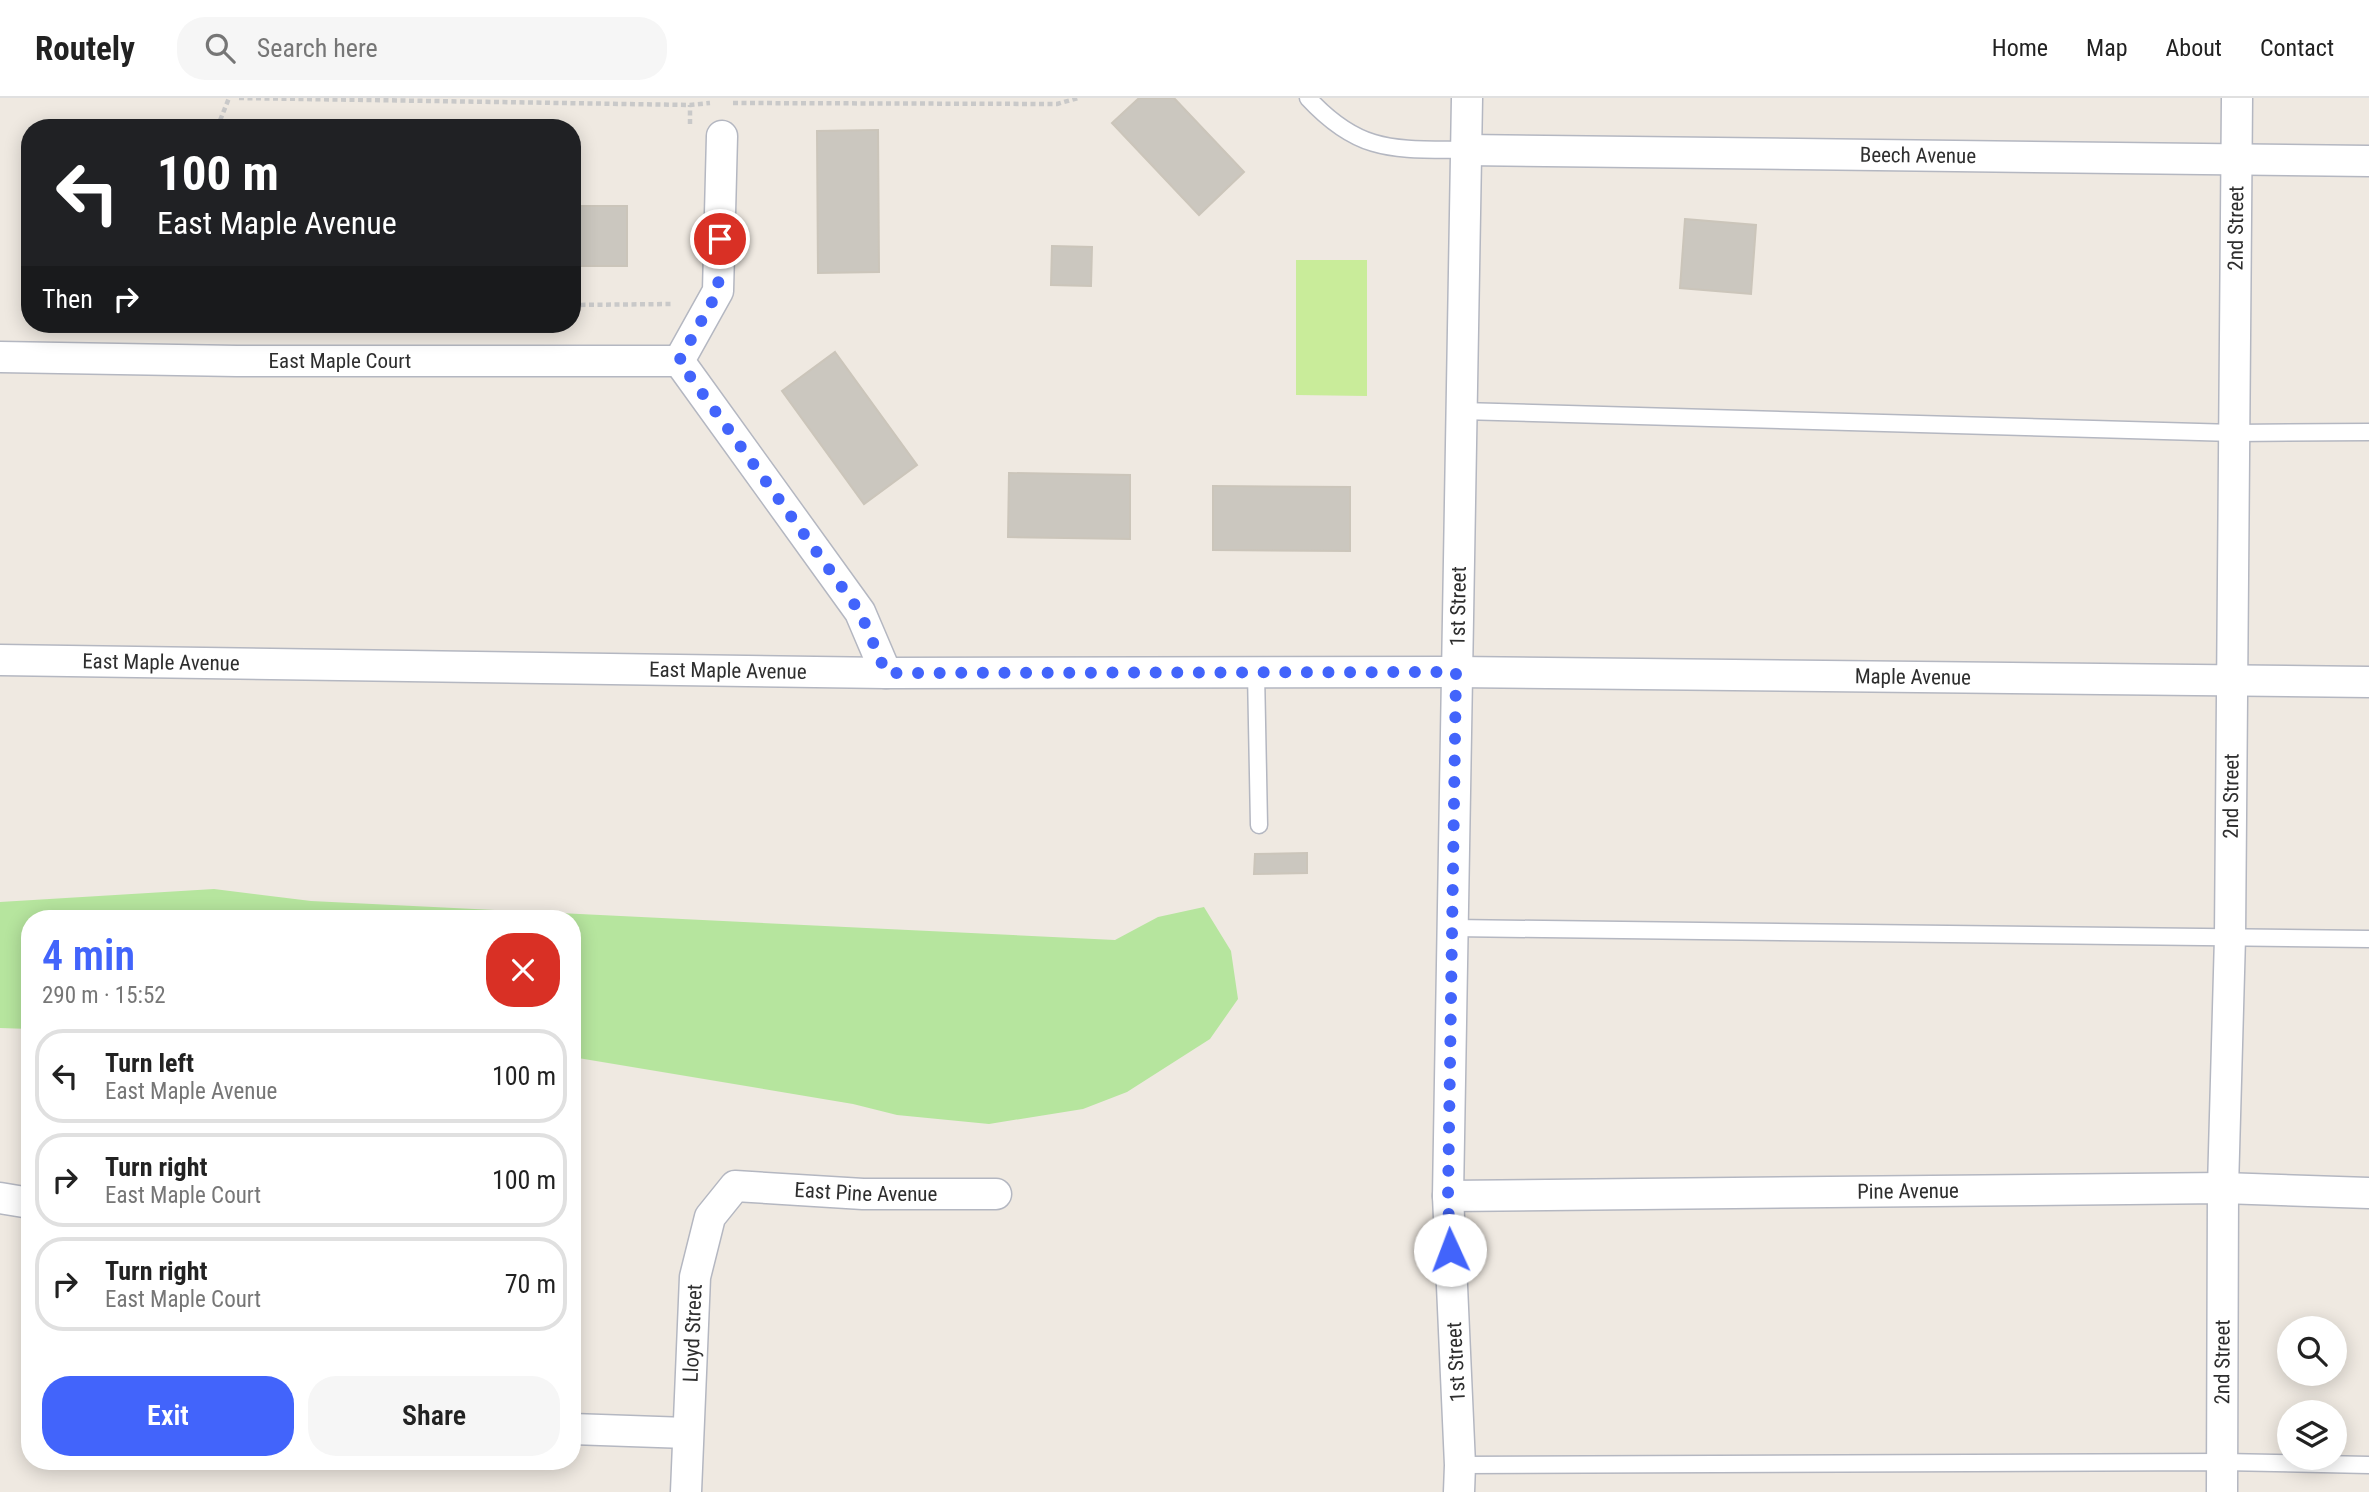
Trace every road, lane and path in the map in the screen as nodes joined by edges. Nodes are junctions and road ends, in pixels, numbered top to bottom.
1 (229, 98) edge
2 (239, 98) edge
3 (1078, 98) edge
4 (1308, 98) edge
5 (1467, 98) edge
6 (2237, 98) edge
7 (708, 101) edge
8 (690, 105) junction
9 (221, 119) edge
10 (690, 131) dead end
11 (722, 136) dead end
12 (1466, 150) junction
13 (2237, 160) junction
14 (2369, 161) edge
15 (678, 303) dead end
16 (581, 305) edge
17 (0, 357) edge
18 (679, 361) junction
19 (1461, 411) junction
20 (2369, 432) edge
21 (2234, 433) junction
22 (0, 660) edge
23 (1256, 672) junction
24 (1456, 672) junction
25 (886, 673) junction
26 (2232, 681) junction
27 (2369, 682) edge
28 (1259, 825) dead end
29 (1452, 928) junction
30 (2230, 937) junction
31 (2369, 939) edge
32 (735, 1186) joint
33 (2222, 1188) junction
34 (2369, 1193) edge
35 (996, 1194) dead end
36 (1448, 1196) junction
37 (0, 1198) edge
38 (21, 1202) edge
39 (581, 1429) edge
40 (687, 1433) junction
41 (2223, 1462) junction
42 (2369, 1465) edge
43 (1460, 1479) edge
44 (686, 1492) edge
45 (2222, 1492) edge

1 - 9 path
2 - 8 path
3 - 7 path
4 - 12 lane
5 - 12 street, 1st Street
6 - 13 street, 2nd Street
7 - 8 path
8 - 10 path
11 - 18 street
12 - 13 street, Beech Avenue
12 - 19 street, 1st Street
13 - 14 street, Beech Avenue
13 - 21 street, 2nd Street
15 - 16 path
17 - 18 street, East Maple Court
18 - 25 street
19 - 21 lane
19 - 24 street, 1st Street
20 - 21 lane
21 - 26 street, 2nd Street
22 - 25 street, East Maple Avenue
23 - 24 street, East Maple Avenue
23 - 25 street, East Maple Avenue
23 - 28 lane
24 - 26 street, Maple Avenue
24 - 29 street, 1st Street
26 - 27 street, Maple Avenue
26 - 30 street, 2nd Street
29 - 30 lane
29 - 36 street, 1st Street
30 - 31 lane
30 - 33 street, 2nd Street
32 - 35 street, East Pine Avenue
32 - 40 street, Lloyd Street
33 - 34 street, Pine Avenue
33 - 36 street, Pine Avenue
33 - 41 street, 2nd Street
36 - 43 street, 1st Street
37 - 38 street
39 - 40 street
40 - 44 street, Lloyd Street
41 - 42 lane
41 - 43 lane
41 - 45 street, 2nd Street

